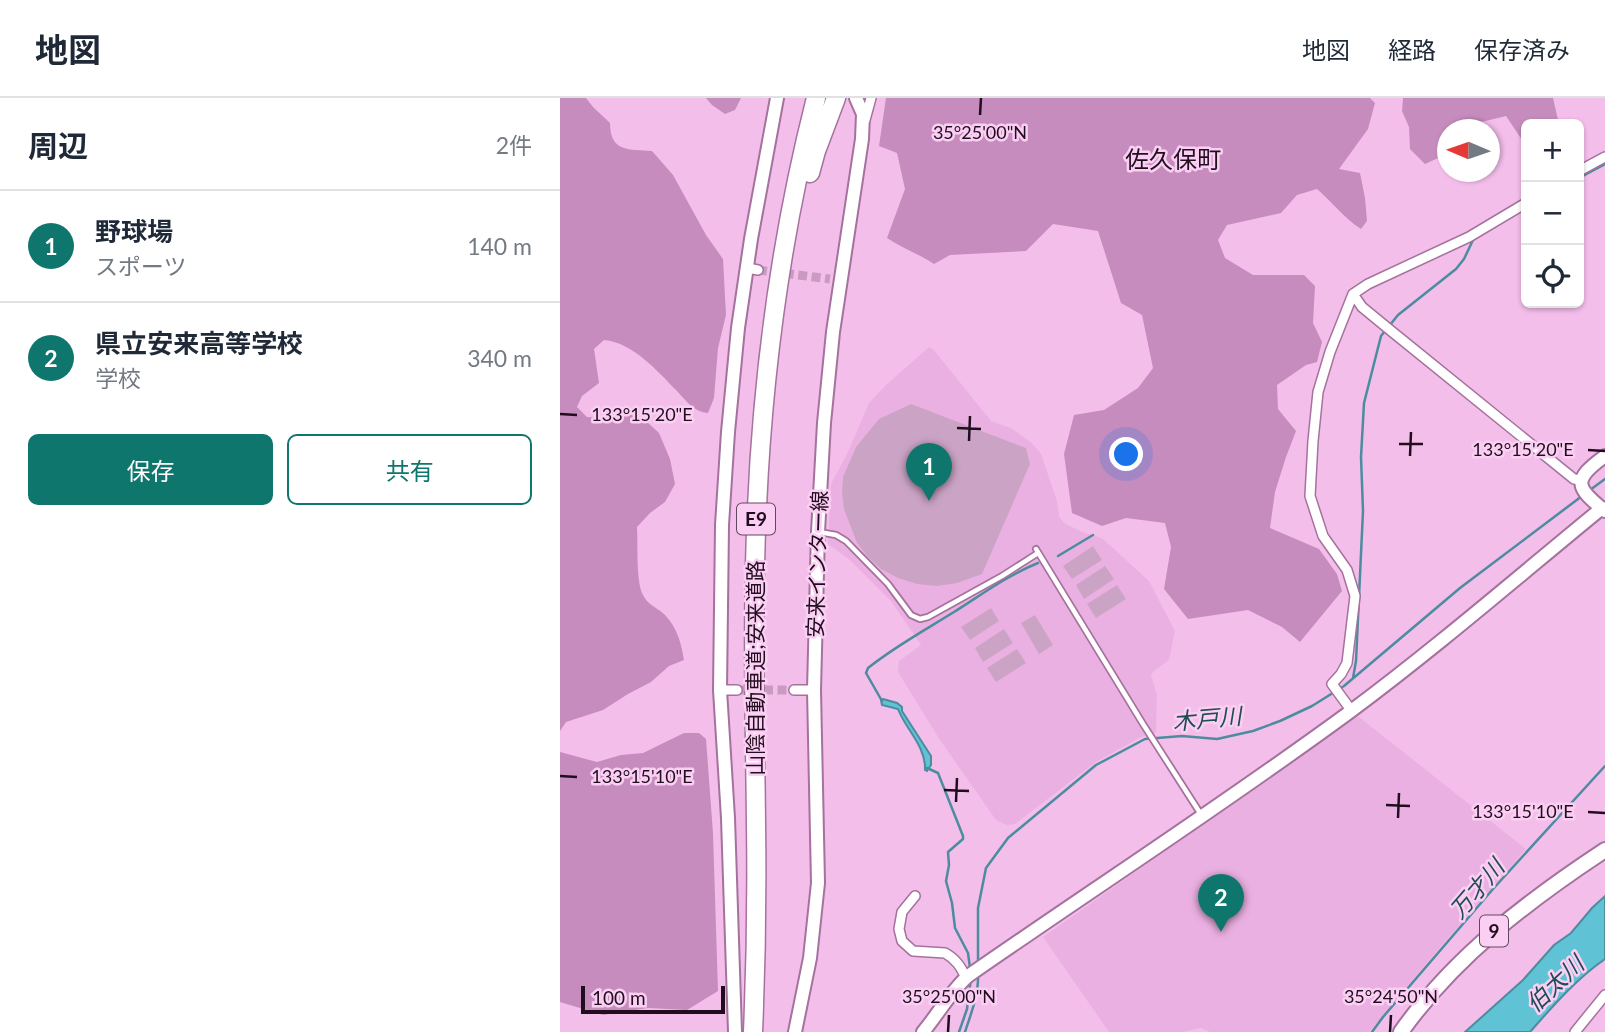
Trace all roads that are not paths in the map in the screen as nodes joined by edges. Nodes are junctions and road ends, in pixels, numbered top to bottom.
1 (777, 98) edge
2 (856, 98) edge
3 (871, 98) edge
4 (819, 102) edge
5 (863, 124) junction
6 (1605, 156) edge
7 (1584, 168) edge
8 (1521, 205) edge
9 (788, 245) junction
10 (1353, 294) junction
11 (1605, 456) edge
12 (1584, 489) junction
13 (1603, 510) edge
14 (818, 532) junction
15 (720, 690) junction
16 (737, 690) tunnel mouth
17 (794, 690) tunnel mouth
18 (814, 690) junction
19 (1351, 710) junction
20 (1202, 816) junction
21 (1605, 850) edge
22 (915, 896) dead end
23 (967, 977) junction
24 (1605, 995) edge
25 (735, 1032) edge
26 (756, 1032) edge
27 (795, 1032) edge
28 (923, 1032) edge
29 (1401, 1032) edge
30 (1575, 1032) edge

1 - 15 main road
2 - 5 main road, 安来インター線
3 - 5 street
4 - 9 highway
4 - 9 highway
5 - 14 main road, 安来インター線
6 - 7 street
8 - 10 street
9 - 26 highway, 山陰自動車道;安来道路 / E9
10 - 12 street
10 - 19 street
11 - 12 main road
12 - 13 main road
13 - 19 main road
14 - 18 main road, 安来インター線
14 - 20 lane
15 - 16 street
15 - 25 main road
17 - 18 street
18 - 27 main road, 安来インター線
19 - 20 main road
20 - 23 main road
21 - 29 main road, 9
22 - 23 street
23 - 28 main road
24 - 30 street

